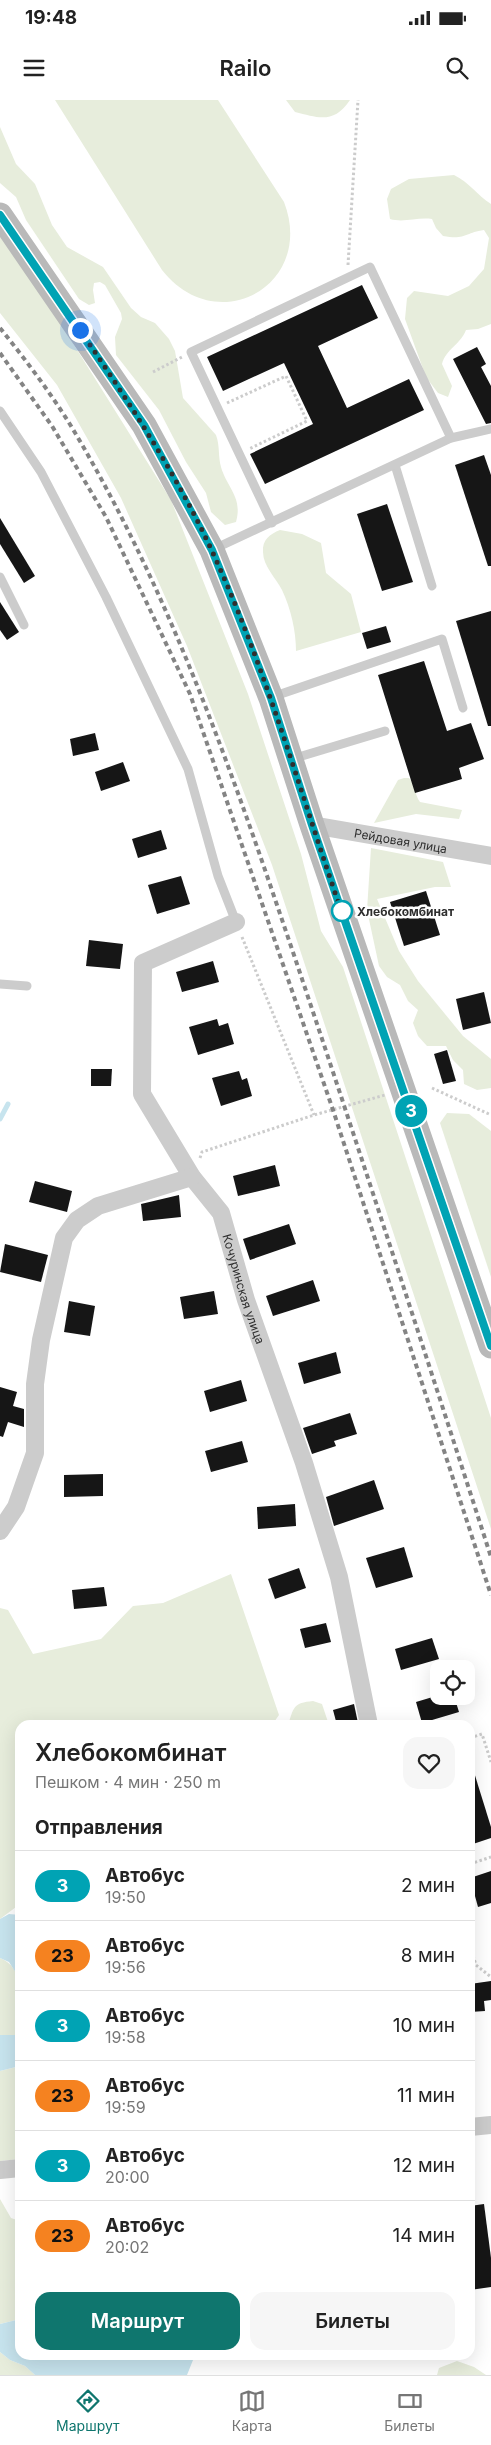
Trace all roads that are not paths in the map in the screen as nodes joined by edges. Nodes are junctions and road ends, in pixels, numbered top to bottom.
1 (0, 215) edge
2 (0, 411) edge
3 (491, 429) edge
4 (451, 438) junction
5 (394, 465) junction
6 (272, 523) junction
7 (212, 550) junction
8 (0, 577) edge
9 (432, 586) dead end
10 (24, 625) dead end
11 (271, 698) junction
12 (463, 708) dead end
13 (385, 731) dead end
14 (292, 759) junction
15 (312, 825) junction
16 (491, 856) edge
17 (236, 922) joint
18 (0, 984) edge
19 (27, 986) dead end
20 (192, 1177) junction
21 (491, 1346) edge
22 (0, 1531) edge
23 (368, 1720) edge
24 (491, 2125) edge
25 (475, 2126) edge
26 (15, 2168) edge
27 (0, 2170) edge

1 - 7 main road
2 - 17 lane
3 - 4 lane
4 - 5 lane
4 - 6 lane
5 - 6 lane
5 - 9 lane
6 - 7 lane
7 - 11 main road
8 - 10 lane
11 - 12 lane
11 - 14 main road
13 - 14 lane
14 - 15 main road
15 - 16 street, Рейдовая улица
15 - 21 main road
17 - 20 street, Кочуринская улица
18 - 19 lane
20 - 22 street
20 - 23 street, Кочуринская улица
24 - 25 street
26 - 27 street

